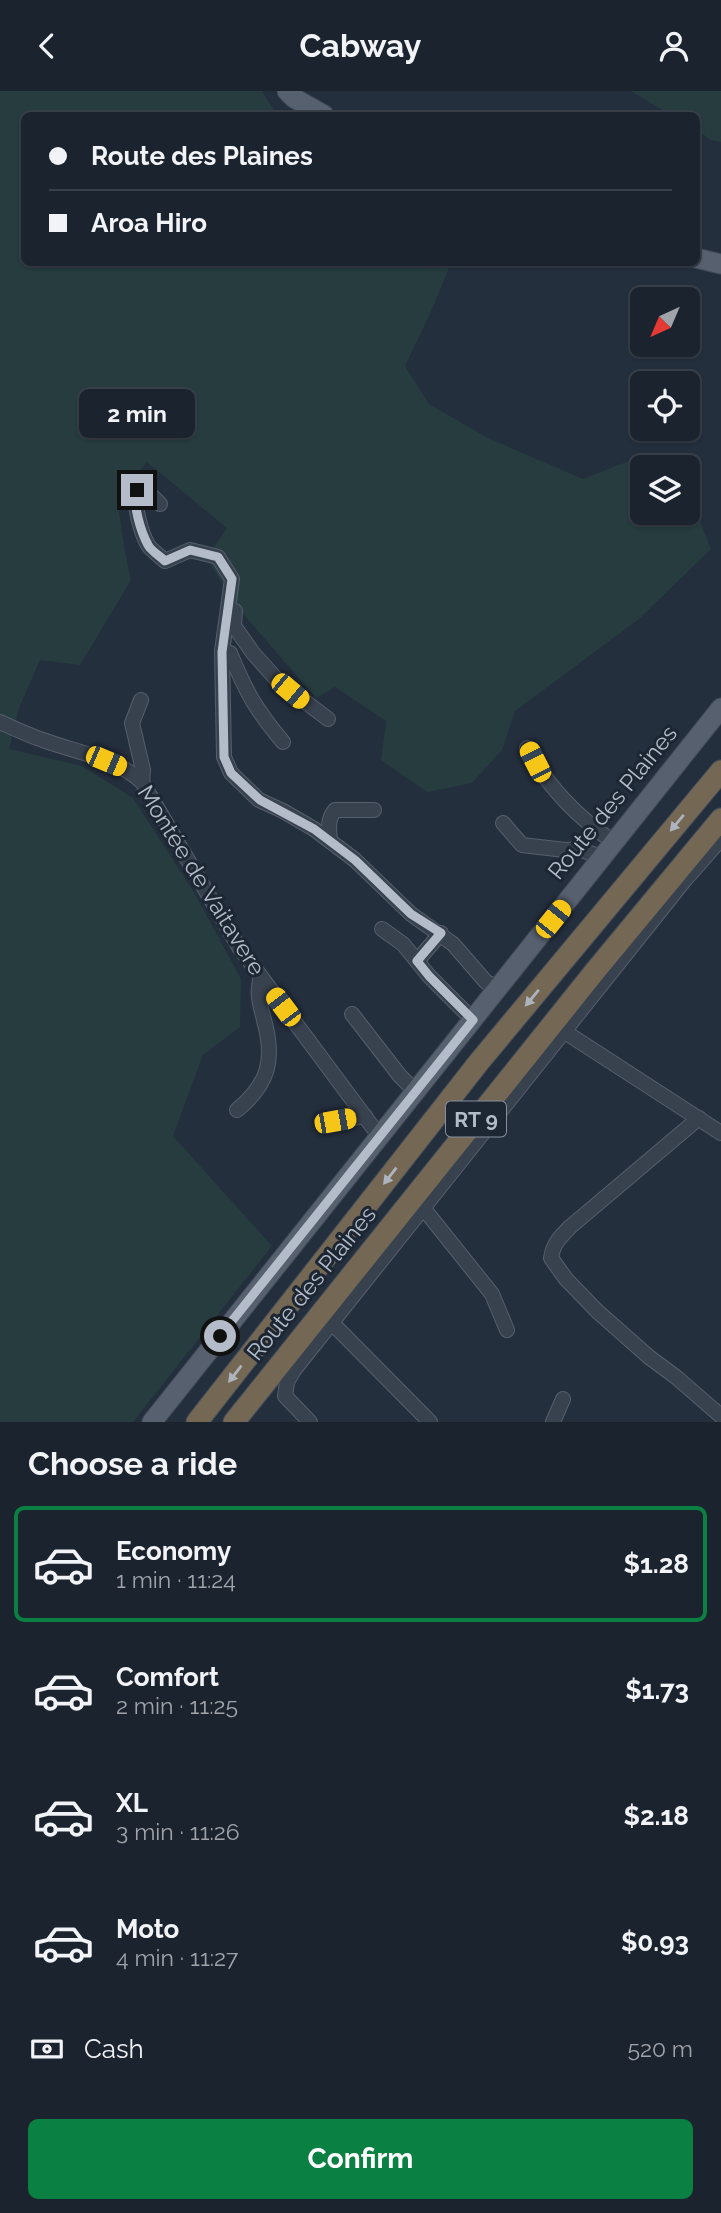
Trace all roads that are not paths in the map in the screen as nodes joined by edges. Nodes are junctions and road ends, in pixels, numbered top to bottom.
1 (287, 91) edge
2 (319, 112) edge
3 (700, 259) edge
4 (721, 264) edge
5 (160, 504) dead end
6 (218, 557) junction
7 (222, 652) junction
8 (141, 700) dead end
9 (721, 708) edge
10 (328, 719) dead end
11 (0, 722) edge
12 (283, 742) dead end
13 (527, 748) dead end
14 (721, 771) edge
15 (142, 782) junction
16 (374, 810) dead end
17 (721, 819) edge
18 (503, 824) dead end
19 (721, 839) edge
20 (330, 841) junction
21 (608, 849) junction
22 (382, 929) dead end
23 (441, 933) junction
24 (417, 961) junction
25 (261, 977) junction
26 (498, 988) junction
27 (352, 1014) dead end
28 (473, 1020) junction
29 (565, 1032) junction
30 (416, 1092) junction
31 (237, 1110) dead end
32 (365, 1116) junction
33 (699, 1118) junction
34 (335, 1121) dead end
35 (721, 1133) edge
36 (380, 1137) junction
37 (424, 1209) junction
38 (331, 1322) junction
39 (507, 1330) dead end
40 (563, 1399) dead end
41 (721, 1416) edge
42 (309, 1421) edge
43 (152, 1422) edge
44 (197, 1422) edge
45 (234, 1422) edge
46 (430, 1422) edge
47 (553, 1422) edge

1 - 2 main road
3 - 4 main road
5 - 6 street
6 - 7 street
6 - 10 street
7 - 12 street
7 - 20 street
8 - 15 street
9 - 21 main road, Route des Plaines
11 - 15 street, Montée de Vaitavere
13 - 21 street
14 -> 44 highway, Route des Plaines / RT 9
15 - 25 street, Montée de Vaitavere
16 - 20 street
17 - 45 highway, Route des Plaines / RT 9
18 - 21 street
19 - 29 street
20 - 23 street
21 - 26 main road, Route des Plaines
22 - 24 street
23 - 24 street
23 - 26 street
24 - 28 street
25 - 31 street
25 - 32 street, Montée de Vaitavere
26 - 28 main road, Route des Plaines
27 - 30 street
28 - 30 main road, Route des Plaines
29 - 33 street
29 - 37 street
30 - 36 main road, Route des Plaines
32 - 34 street
32 - 36 street, Montée de Vaitavere
33 - 35 street
33 - 41 street
36 - 43 main road, Route des Plaines
37 - 38 street
37 - 39 street
38 - 42 street
38 - 46 street
40 - 47 street

